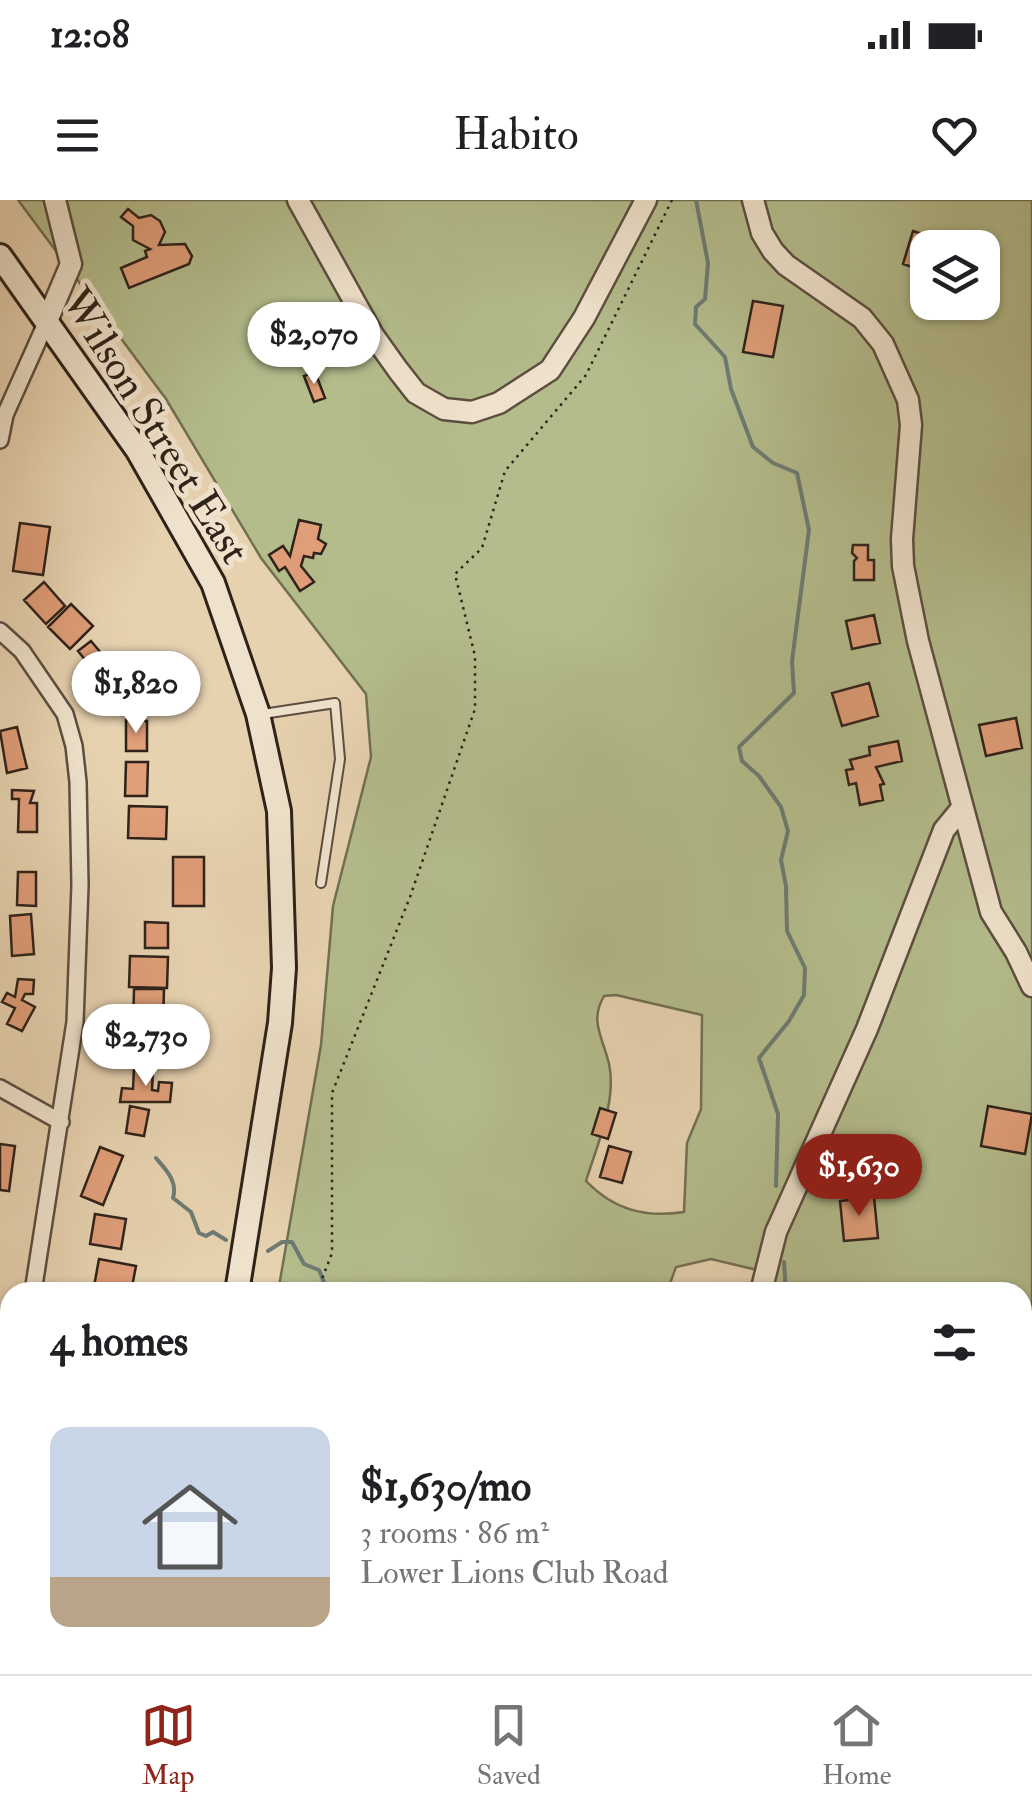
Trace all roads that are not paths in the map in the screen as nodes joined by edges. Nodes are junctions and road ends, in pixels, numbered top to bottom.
1 (56, 200) edge
2 (298, 200) edge
3 (646, 200) edge
4 (753, 200) edge
5 (0, 256) edge
6 (47, 321) junction
7 (3, 414) edge
8 (0, 440) edge
9 (1, 635) edge
10 (258, 714) junction
11 (962, 808) junction
12 (321, 882) dead end
13 (1032, 986) edge
14 (0, 1088) edge
15 (61, 1122) junction
16 (36, 1282) edge
17 (239, 1282) edge
18 (764, 1282) edge

1 - 6 street
2 - 3 street
4 - 11 street
5 - 6 main road, Wilson Street East
6 - 7 street
6 - 10 main road, Wilson Street East
7 - 8 street
9 - 15 street
10 - 12 lane
10 - 17 main road, Wilson Street East
11 - 13 street
11 - 18 street
14 - 15 street
15 - 16 street

